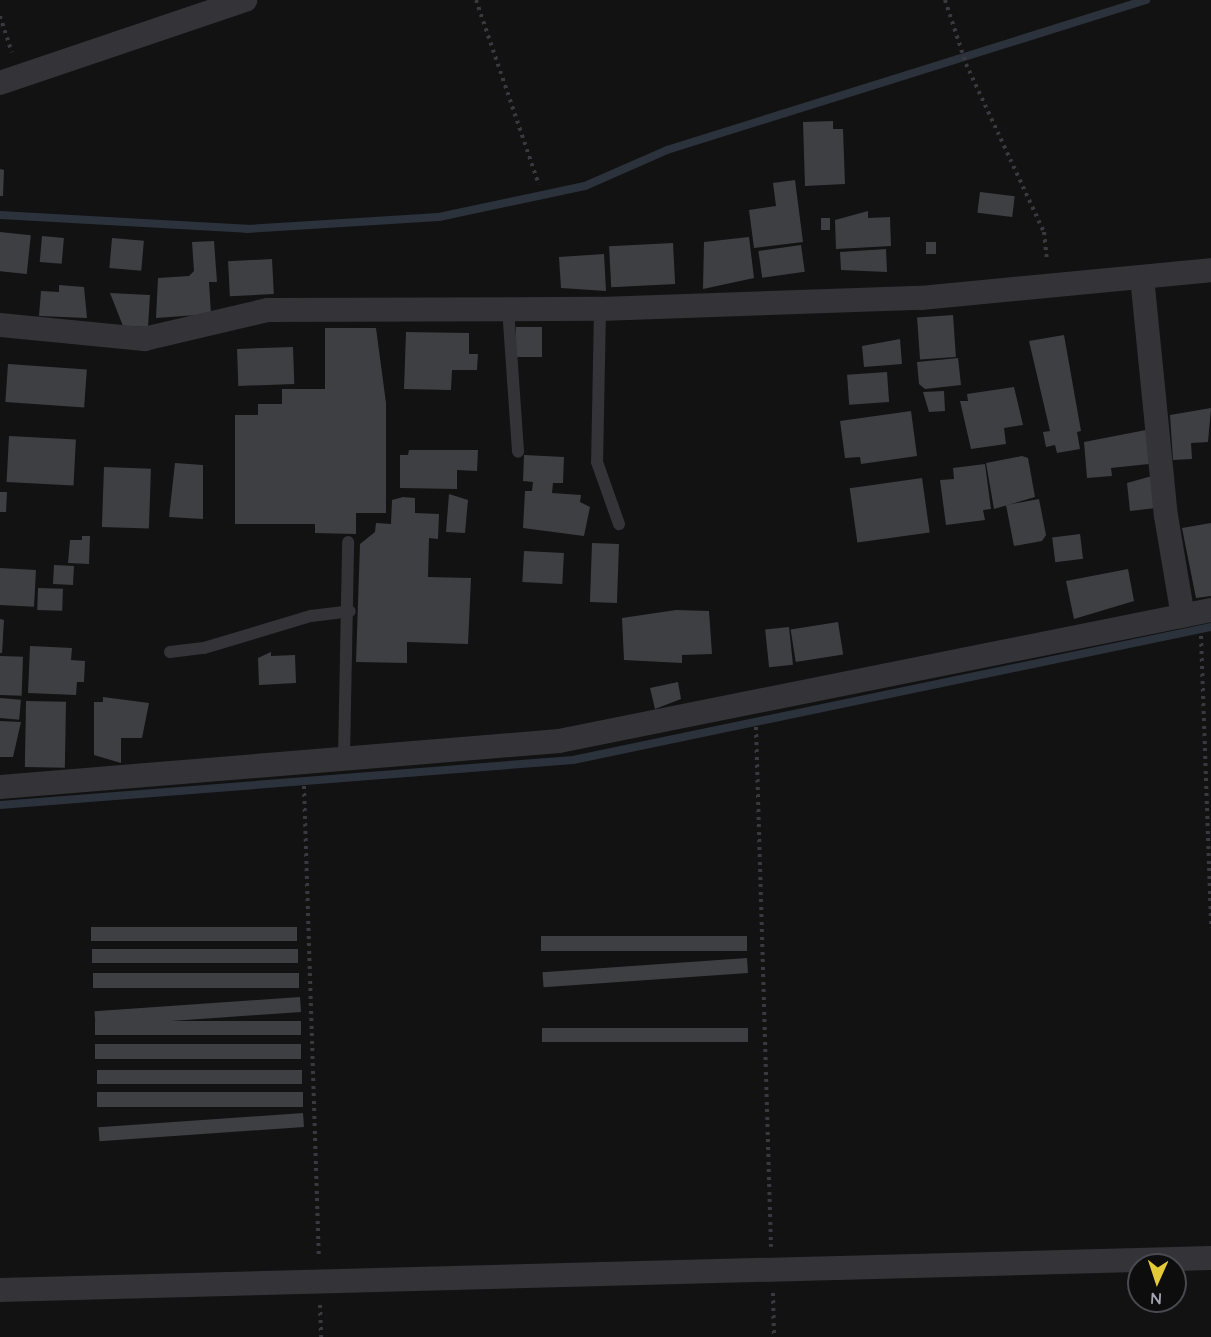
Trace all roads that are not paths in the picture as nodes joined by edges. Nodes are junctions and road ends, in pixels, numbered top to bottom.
1 (245, 0) edge
2 (10, 79) edge
3 (1211, 270) edge
4 (1142, 277) junction
5 (508, 308) junction
6 (600, 309) junction
7 (0, 325) edge
8 (518, 452) dead end
9 (619, 524) dead end
10 (348, 542) dead end
11 (350, 611) junction
12 (1198, 612) edge
13 (170, 652) dead end
14 (344, 758) junction
15 (0, 787) edge
16 (1211, 1258) edge
17 (0, 1290) edge

1 - 2 street
3 - 4 street
4 - 6 street
4 - 12 street
5 - 6 street
5 - 7 street
5 - 8 lane
6 - 9 lane
10 - 11 lane
11 - 13 lane
11 - 14 lane
12 - 14 street
14 - 15 street
16 - 17 street

